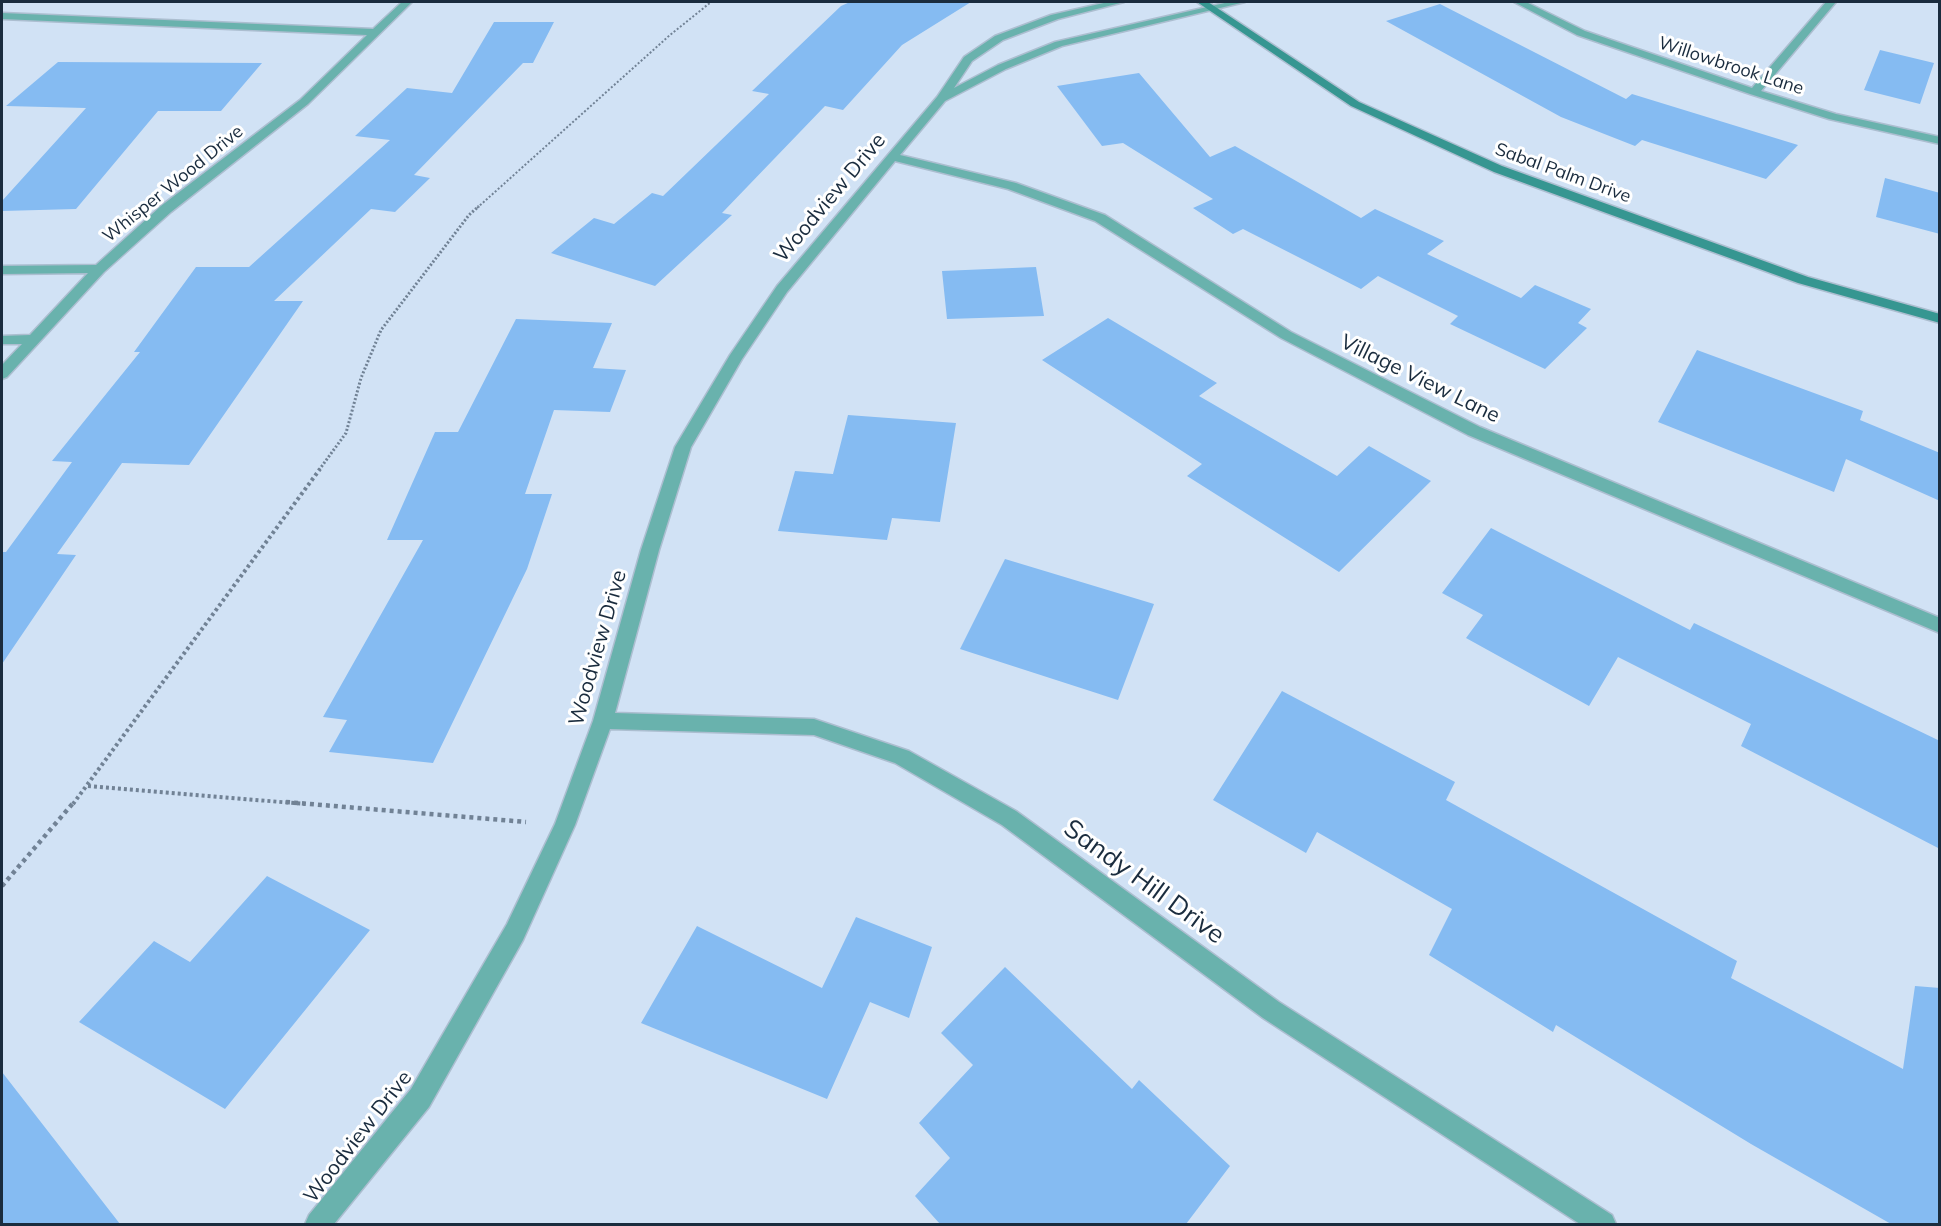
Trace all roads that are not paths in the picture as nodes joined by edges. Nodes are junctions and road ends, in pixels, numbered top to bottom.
1 (407, 2) edge
2 (1119, 2) edge
3 (1240, 2) edge
4 (1519, 2) edge
5 (1832, 2) edge
6 (1206, 5) edge
7 (382, 12) dead end
8 (2, 16) edge
9 (376, 32) junction
10 (1754, 92) junction
11 (941, 99) junction
12 (1940, 141) edge
13 (893, 157) junction
14 (99, 269) junction
15 (2, 270) edge
16 (1940, 319) edge
17 (34, 339) junction
18 (2, 340) edge
19 (2, 374) edge
20 (1940, 626) edge
21 (603, 722) junction
22 (318, 1224) edge
23 (1603, 1224) edge

1 - 9 street, Whisper Wood Drive
2 - 11 street, Woodview Drive
3 - 6 street, Woodview Drive
4 - 10 street, Willowbrook Lane
5 - 10 street
6 - 11 street, Woodview Drive
6 - 16 street, Sabal Palm Drive
7 - 9 street, Whisper Wood Drive
8 - 9 street
9 - 14 street, Whisper Wood Drive
10 - 12 street, Willowbrook Lane
11 - 13 street, Woodview Drive
13 - 20 street, Village View Lane
13 - 21 street, Woodview Drive
14 - 15 street
14 - 17 street, Whisper Wood Drive
17 - 18 street
17 - 19 street, Whisper Wood Drive
21 - 22 street, Woodview Drive
21 - 23 street, Sandy Hill Drive

